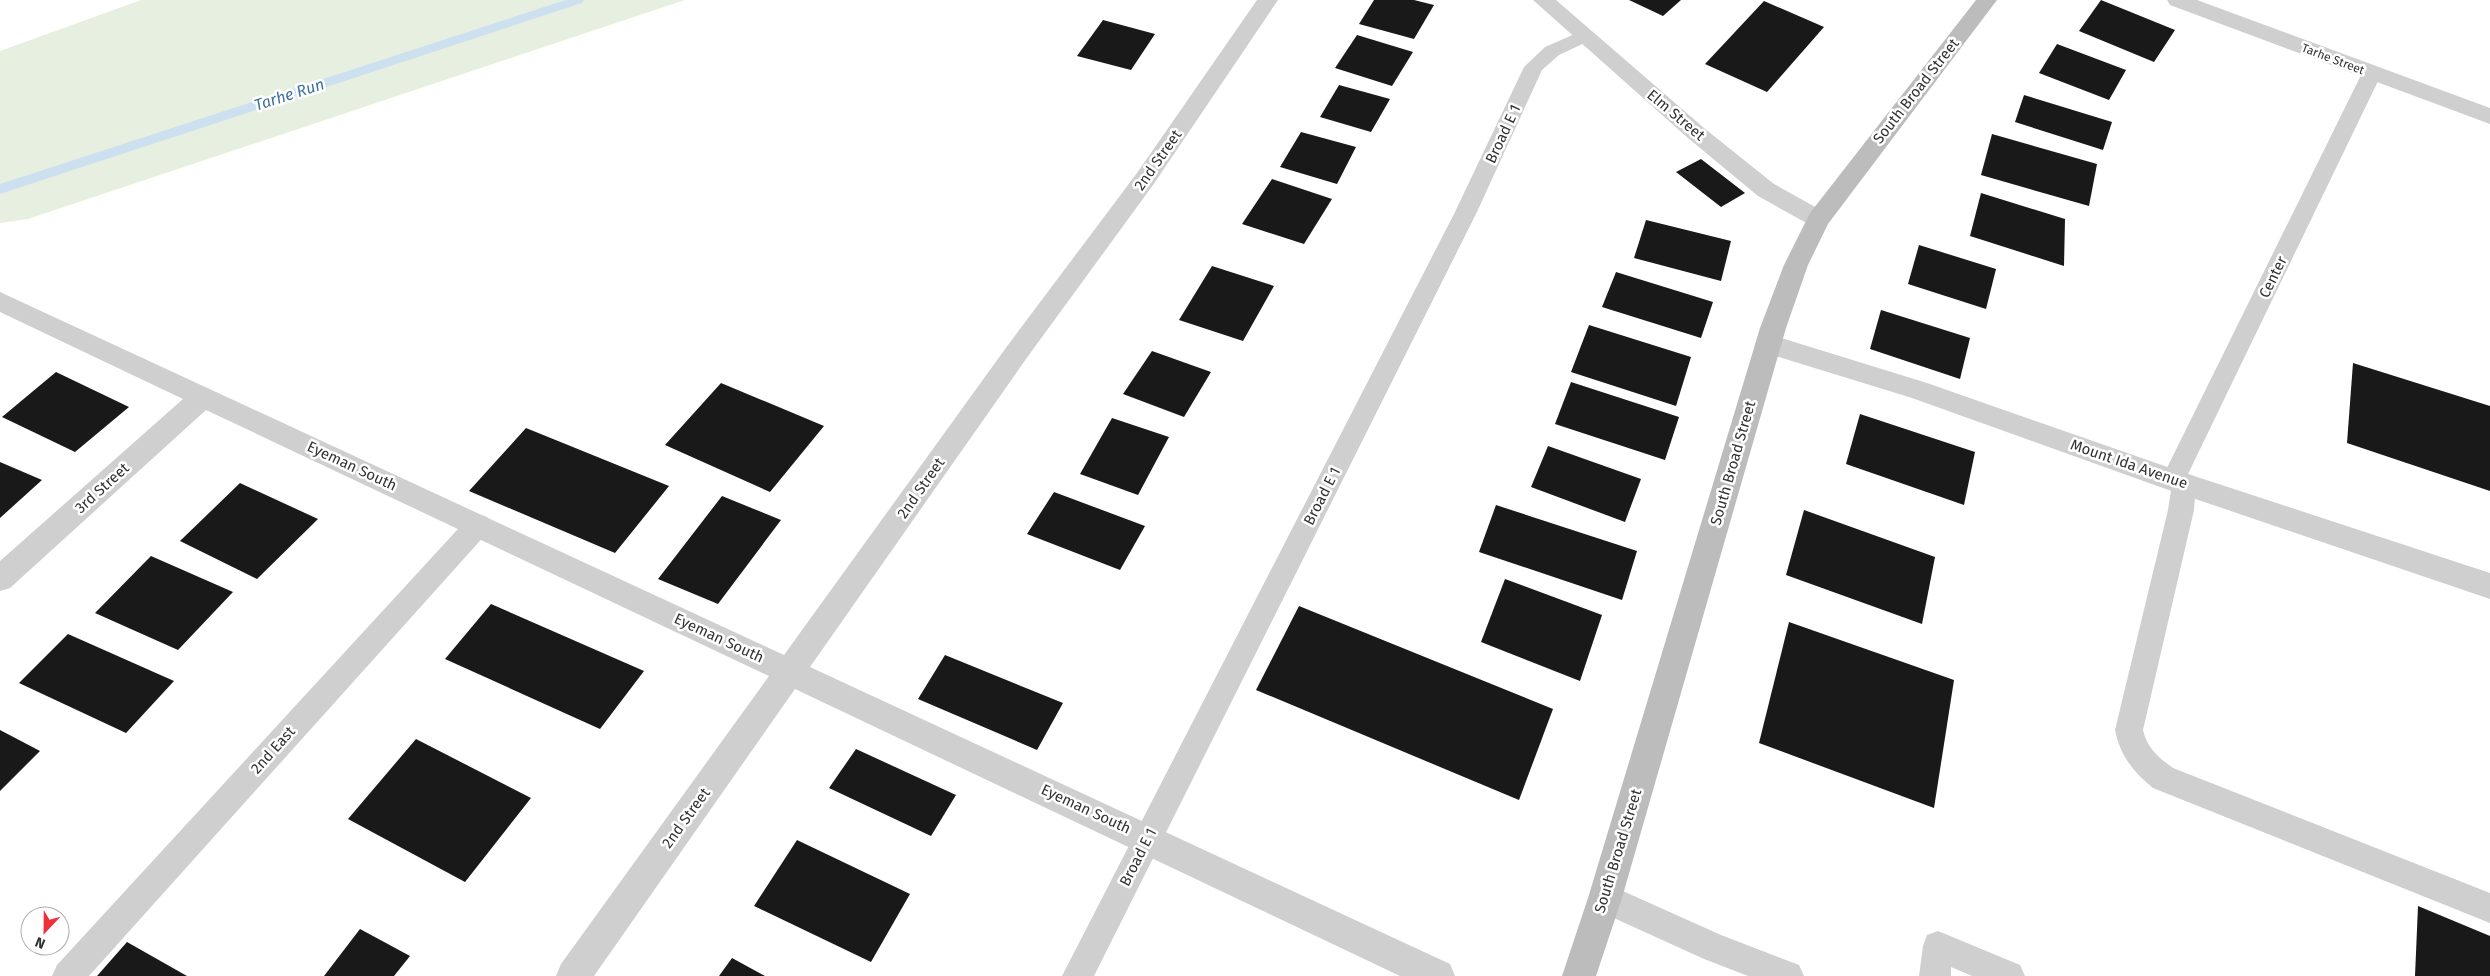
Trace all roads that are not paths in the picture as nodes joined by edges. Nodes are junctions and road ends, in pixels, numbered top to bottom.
1 (1268, 0) edge
2 (1543, 0) edge
3 (1987, 0) edge
4 (2177, 0) edge
5 (1584, 36) junction
6 (2372, 74) junction
7 (2490, 116) edge
8 (1818, 219) junction
9 (0, 301) edge
10 (1768, 344) junction
11 (204, 396) junction
12 (2178, 482) junction
13 (478, 525) junction
14 (0, 579) edge
15 (2490, 586) edge
16 (791, 672) junction
17 (1148, 838) junction
18 (1604, 898) junction
19 (2490, 908) edge
20 (68, 976) edge
21 (573, 976) edge
22 (1078, 976) edge
23 (1438, 976) edge
24 (1579, 976) edge
25 (1788, 976) edge
26 (1935, 976) edge
27 (2009, 976) edge

1 - 16 street, 2nd Street
2 - 5 street, Elm Street
3 - 8 street, South Broad Street
4 - 6 street, Tarhe Street
5 - 8 street, Elm Street
5 - 17 lane, Broad E 1
6 - 7 street, Tarhe Street
6 - 12 lane, Center
8 - 10 street, South Broad Street
9 - 11 street, Eyeman South
10 - 12 street, Mount Ida Avenue
10 - 18 street, South Broad Street
11 - 13 street, Eyeman South
11 - 14 street, 3rd Street
12 - 15 street, Mount Ida Avenue
12 - 19 lane, Center
13 - 16 street, Eyeman South
13 - 20 lane, 2nd East
16 - 17 street, Eyeman South
16 - 21 street, 2nd Street
17 - 22 lane, Broad E 1
17 - 23 street, Eyeman South
18 - 24 street, South Broad Street
18 - 25 lane
26 - 27 lane

